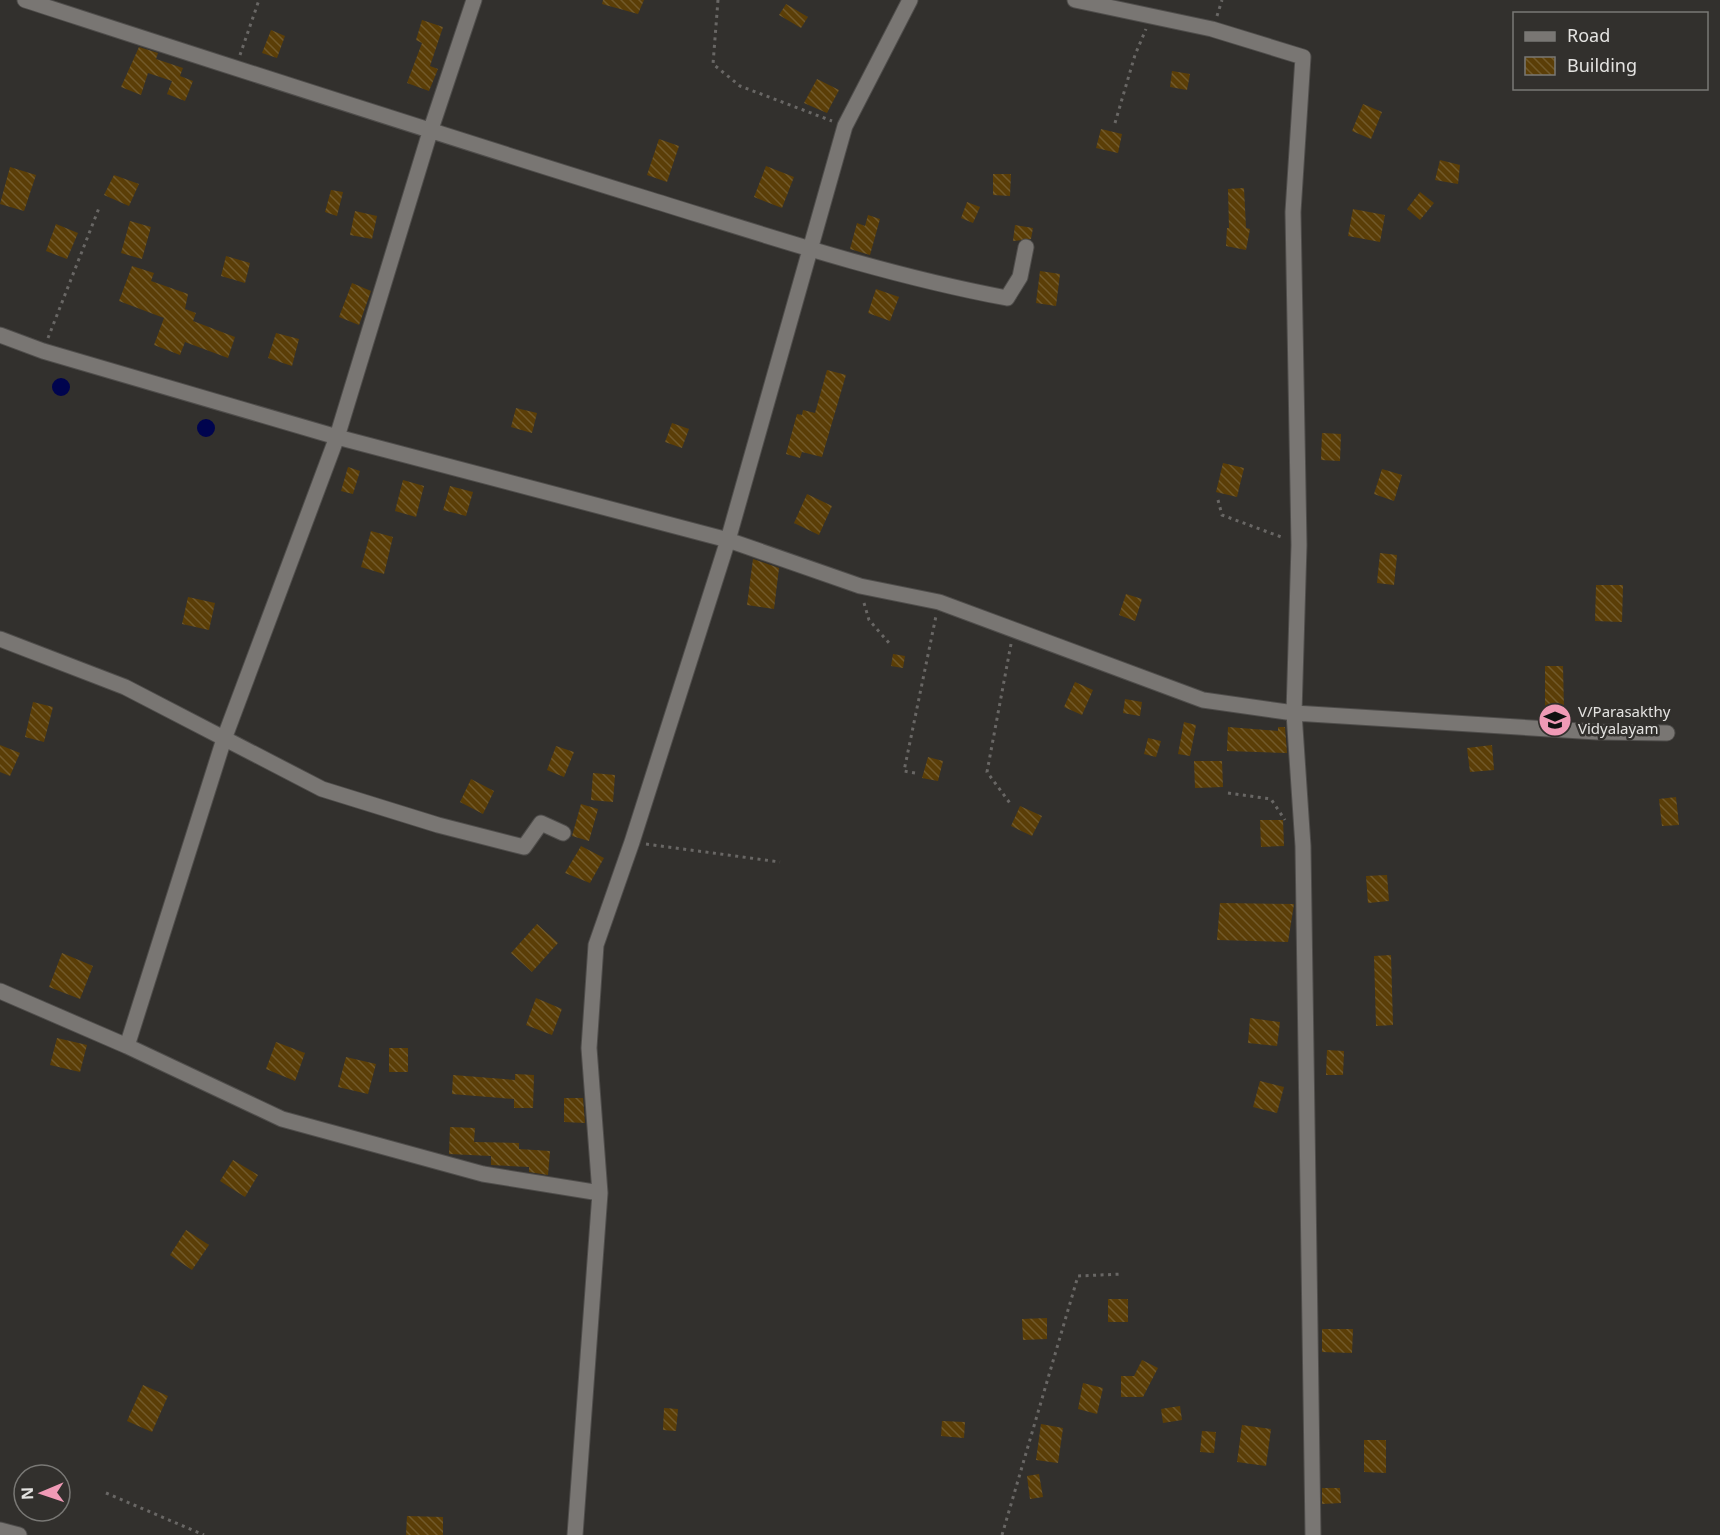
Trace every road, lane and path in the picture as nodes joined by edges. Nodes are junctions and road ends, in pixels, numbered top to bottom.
1 (25, 0) edge
2 (259, 0) edge
3 (474, 0) edge
4 (718, 0) edge
5 (910, 0) edge
6 (1075, 0) edge
7 (1152, 16) junction
8 (235, 68) junction
9 (1115, 123) dead end
10 (845, 126) junction
11 (430, 132) junction
12 (99, 208) dead end
13 (1026, 247) dead end
14 (808, 249) junction
15 (0, 335) edge
16 (43, 351) junction
17 (337, 437) junction
18 (1218, 500) dead end
19 (728, 540) junction
20 (1299, 545) junction
21 (860, 586) junction
22 (939, 602) junction
23 (1013, 630) junction
24 (0, 639) edge
25 (889, 643) dead end
26 (1294, 713) junction
27 (1666, 733) dead end
28 (224, 739) junction
29 (915, 773) dead end
30 (1228, 793) dead end
31 (1012, 806) dead end
32 (563, 833) dead end
33 (632, 842) junction
34 (1304, 846) junction
35 (780, 862) dead end
36 (0, 991) edge
37 (127, 1046) junction
38 (600, 1193) junction
39 (1123, 1274) dead end
40 (106, 1493) dead end
41 (0, 1530) edge
42 (19, 1535) edge
43 (204, 1535) edge
44 (575, 1535) edge
45 (1002, 1535) edge
46 (1313, 1535) edge

1 - 8 street
2 - 8 path
3 - 11 street
4 - 10 path
5 - 10 street
6 - 7 street
7 - 9 path
7 - 20 street
8 - 11 street
10 - 14 street
11 - 14 street
11 - 17 street
12 - 16 path
13 - 14 street
14 - 19 street
15 - 16 street
16 - 17 street
17 - 19 street
17 - 28 street
18 - 20 path
19 - 21 street
19 - 33 street
20 - 26 street
21 - 22 street
21 - 25 path
22 - 23 street
22 - 29 path
23 - 26 street
23 - 31 path
24 - 28 street
26 - 27 street
26 - 34 street
28 - 32 street
28 - 37 street
30 - 34 path
33 - 35 path
33 - 38 street
34 - 46 street
36 - 37 street
37 - 38 street
38 - 44 street
39 - 45 path
40 - 43 path
41 - 42 street

